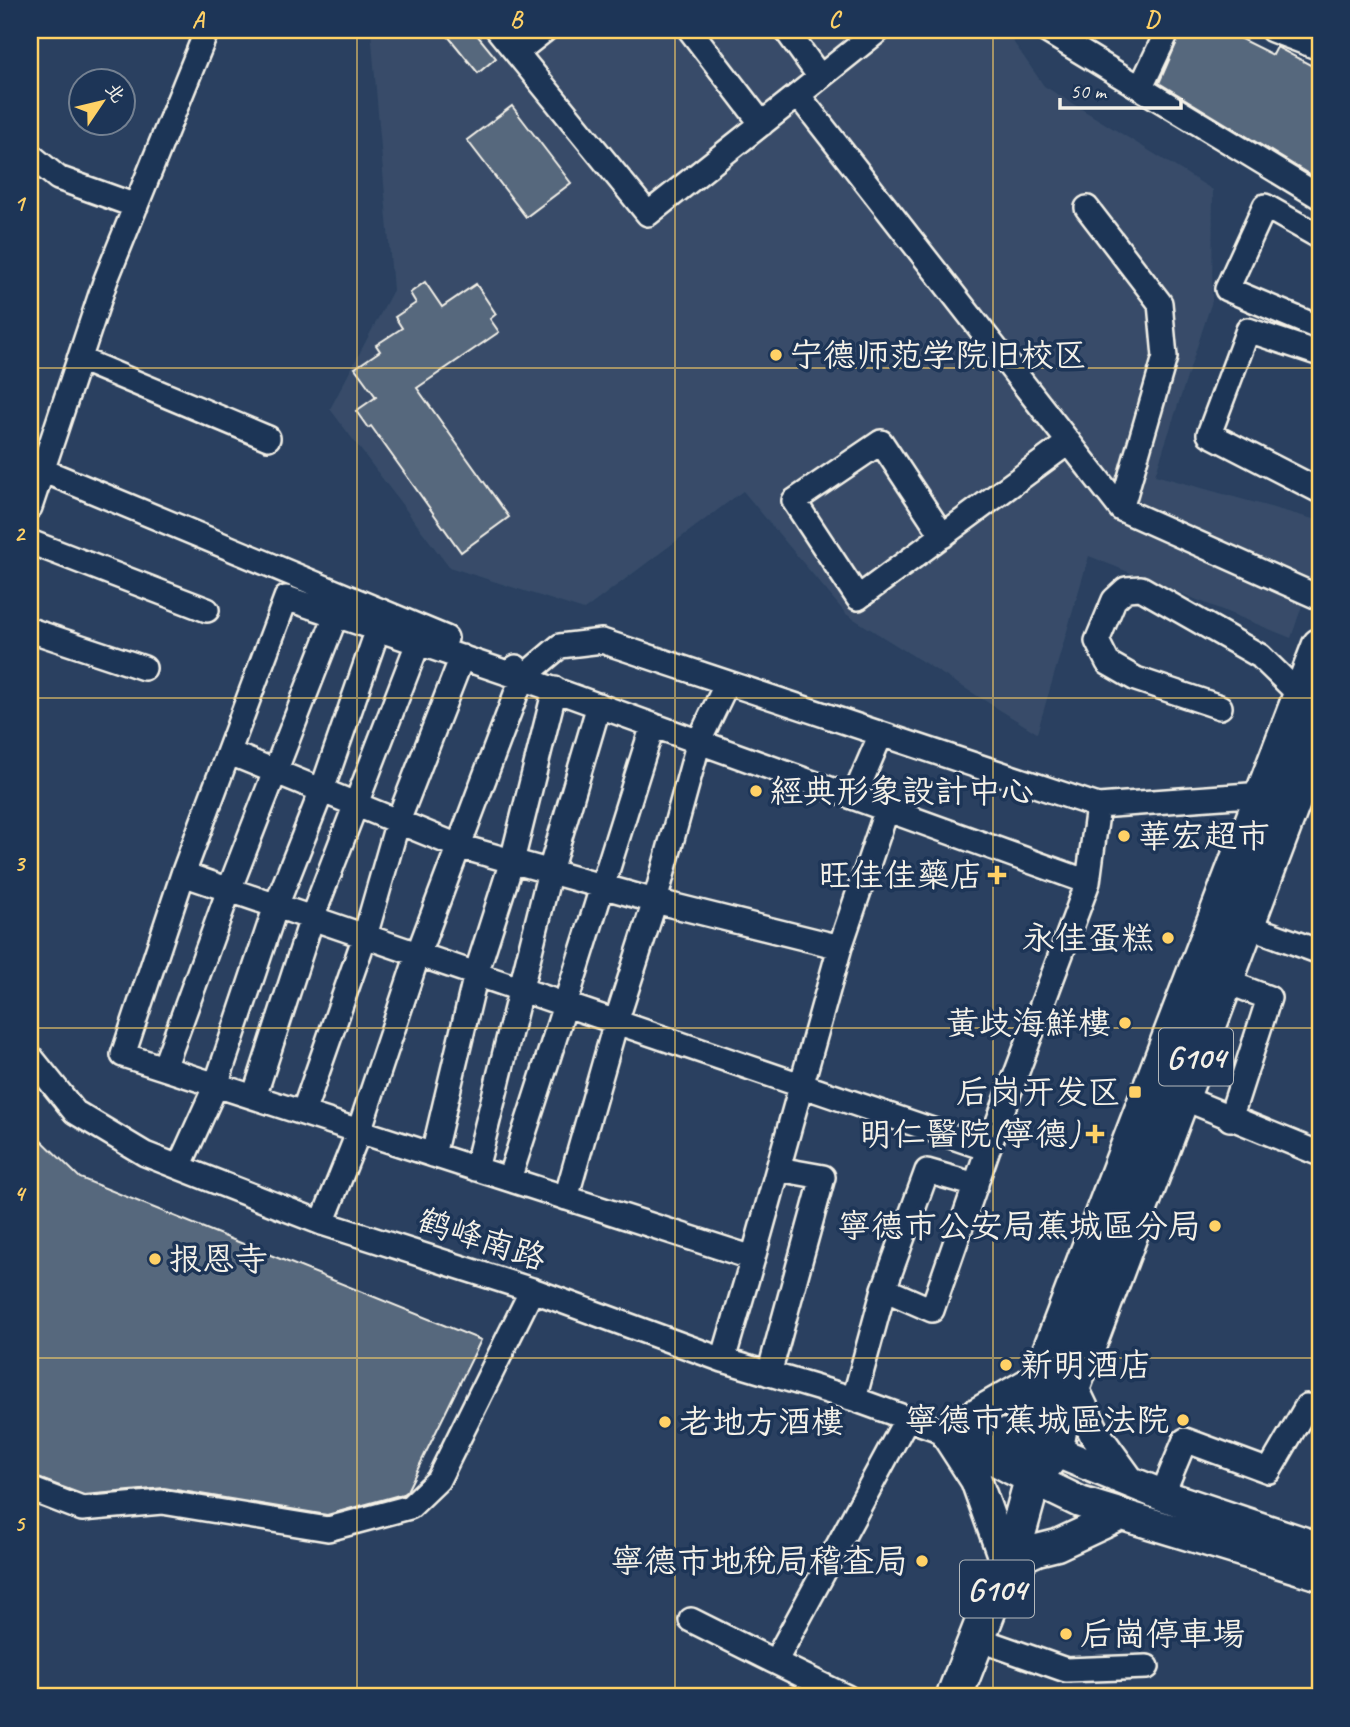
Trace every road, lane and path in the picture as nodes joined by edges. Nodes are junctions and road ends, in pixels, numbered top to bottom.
1 (207, 30) edge
2 (498, 30) edge
3 (545, 30) edge
4 (691, 30) edge
5 (786, 30) edge
6 (879, 30) edge
7 (1045, 30) edge
8 (1168, 30) edge
9 (1272, 30) edge
10 (1314, 47) dead end
11 (517, 52) junction
12 (820, 77) junction
13 (1141, 86) junction
14 (798, 95) junction
15 (762, 124) junction
16 (30, 155) edge
17 (1320, 197) edge
18 (136, 206) junction
19 (1087, 208) dead end
20 (1320, 237) edge
21 (1320, 328) edge
22 (1320, 354) edge
23 (79, 359) junction
24 (268, 438) dead end
25 (1069, 442) junction
26 (36, 468) edge
27 (1320, 491) edge
28 (30, 507) edge
29 (1121, 509) junction
30 (943, 536) junction
31 (30, 542) edge
32 (1320, 598) edge
33 (206, 610) dead end
34 (335, 615) junction
35 (378, 629) junction
36 (30, 630) edge
37 (418, 642) junction
38 (1320, 646) edge
39 (462, 657) junction
40 (144, 668) dead end
41 (522, 678) junction
42 (727, 682) junction
43 (555, 689) junction
44 (1301, 696) junction
45 (598, 705) junction
46 (1220, 707) dead end
47 (653, 725) junction
48 (1320, 729) edge
49 (881, 734) junction
50 (699, 741) junction
51 (230, 753) junction
52 (277, 772) junction
53 (322, 790) junction
54 (1292, 793) edge
55 (853, 797) junction
56 (356, 804) junction
57 (1098, 806) junction
58 (887, 809) junction
59 (398, 821) junction
60 (458, 846) junction
61 (512, 861) junction
62 (550, 872) junction
63 (183, 874) junction
64 (1088, 882) junction
65 (601, 886) junction
66 (229, 890) junction
67 (655, 901) junction
68 (276, 906) junction
69 (312, 918) junction
70 (1246, 925) junction
71 (365, 936) junction
72 (840, 947) junction
73 (1320, 952) edge
74 (418, 954) junction
75 (477, 974) junction
76 (1225, 981) junction
77 (519, 989) junction
78 (567, 1005) junction
79 (616, 1022) junction
80 (30, 1056) edge
81 (164, 1068) junction
82 (216, 1085) junction
83 (801, 1085) junction
84 (1166, 1091) junction
85 (254, 1097) junction
86 (303, 1113) junction
87 (1230, 1119) junction
88 (359, 1131) junction
89 (989, 1149) junction
90 (1320, 1154) edge
91 (433, 1155) junction
92 (178, 1167) junction
93 (778, 1168) junction
94 (476, 1169) junction
95 (509, 1179) junction
96 (976, 1185) junction
97 (566, 1198) junction
98 (322, 1223) junction
99 (753, 1258) junction
100 (884, 1289) junction
101 (532, 1290) junction
102 (723, 1360) junction
103 (769, 1374) junction
104 (1056, 1382) junction
105 (854, 1399) junction
106 (1320, 1408) edge
107 (906, 1420) junction
108 (945, 1432) junction
109 (1023, 1438) junction
110 (1055, 1451) junction
111 (1033, 1478) junction
112 (1129, 1482) junction
113 (30, 1489) edge
114 (1162, 1494) junction
115 (1121, 1515) junction
116 (1320, 1548) edge
117 (1006, 1564) junction
118 (1320, 1575) edge
119 (691, 1620) dead end
120 (978, 1639) junction
121 (775, 1662) junction
122 (1147, 1667) dead end
123 (847, 1697) edge
124 (954, 1697) edge

1 - 18 street
2 - 11 street
3 - 11 street
4 - 15 street
5 - 12 street
6 - 12 street
7 - 13 street
8 - 13 street
9 - 10 street
11 - 15 street
12 - 14 street
13 - 17 street
14 - 15 street
14 - 25 street
16 - 18 street
18 - 23 street
19 - 29 street
20 - 21 street
22 - 27 street
23 - 24 street
23 - 26 street
25 - 29 street
25 - 30 street
26 - 28 street
26 - 41 street
29 - 32 street
30 - 30 street
31 - 33 street
34 - 35 street
34 - 51 street
34 - 52 street
35 - 37 street
35 - 53 street
36 - 40 street
37 - 39 street
37 - 56 street
38 - 44 highway, G104
39 - 41 street
39 - 59 street
41 - 42 street
41 - 43 street
41 - 60 street
42 - 49 street
42 - 50 street
43 - 45 street
43 - 61 street
44 - 46 street
44 - 54 highway, G104
45 - 47 street
45 - 62 street
47 - 50 street
47 - 65 street
48 - 54 highway, G104
49 - 55 street
49 - 57 street
50 - 55 street
50 - 67 street
51 - 52 street
51 - 63 street
52 - 53 street
52 - 66 street
53 - 56 street
53 - 68 street
54 - 57 street
54 - 70 highway, G104
54 - 84 highway, G104
55 - 58 street
56 - 59 street
56 - 69 street
57 - 64 street
58 - 64 street
58 - 72 street
59 - 60 street
59 - 71 street
60 - 61 street
60 - 74 street
61 - 62 street
61 - 75 street
62 - 65 street
62 - 77 street
63 - 66 street
63 - 81 street
64 - 89 street
65 - 67 street
65 - 78 street
66 - 68 street
66 - 81 street
67 - 72 street
67 - 79 street
68 - 69 street
68 - 82 street
69 - 71 street
69 - 85 street
70 - 73 street
70 - 76 highway, G104
71 - 74 street
71 - 86 street
72 - 83 street
74 - 75 street
74 - 88 street
75 - 77 street
75 - 91 street
76 - 84 highway, G104
76 - 87 street
77 - 78 street
77 - 94 street
78 - 79 street
78 - 95 street
79 - 83 street
79 - 97 street
80 - 92 street, 鹤峰南路
81 - 82 street
82 - 85 street
82 - 92 street
83 - 89 street
83 - 93 street
84 - 87 street
84 - 104 highway, G104
85 - 86 street
86 - 88 street
87 - 90 street
88 - 91 street
88 - 98 street
89 - 96 street
91 - 94 street
92 - 98 street, 鹤峰南路
93 - 99 street
93 - 103 street
94 - 95 street
95 - 97 street
96 - 100 street
96 - 100 street
97 - 99 street
98 - 101 street, 鹤峰南路
99 - 102 street
100 - 105 street
101 - 102 street, 鹤峰南路
101 - 113 street
102 - 103 street, 鹤峰南路
103 - 105 street, 鹤峰南路
104 - 108 main road
104 - 109 highway, G104
104 - 110 highway, G104
104 - 112 main road
105 - 107 street, 鹤峰南路
106 - 114 street
107 - 108 street, 鹤峰南路
107 - 121 street
108 - 109 main road
108 - 111 main road
108 - 117 main road
109 - 110 main road
109 - 111 highway, G104
110 - 111 highway, G104
110 - 112 main road
111 - 115 main road
111 - 117 highway, G104
112 - 114 main road
114 - 116 main road
115 - 117 main road
115 - 118 main road
117 - 120 highway, G104
119 - 121 street
120 - 122 street
120 - 124 highway, G104
121 - 123 street

